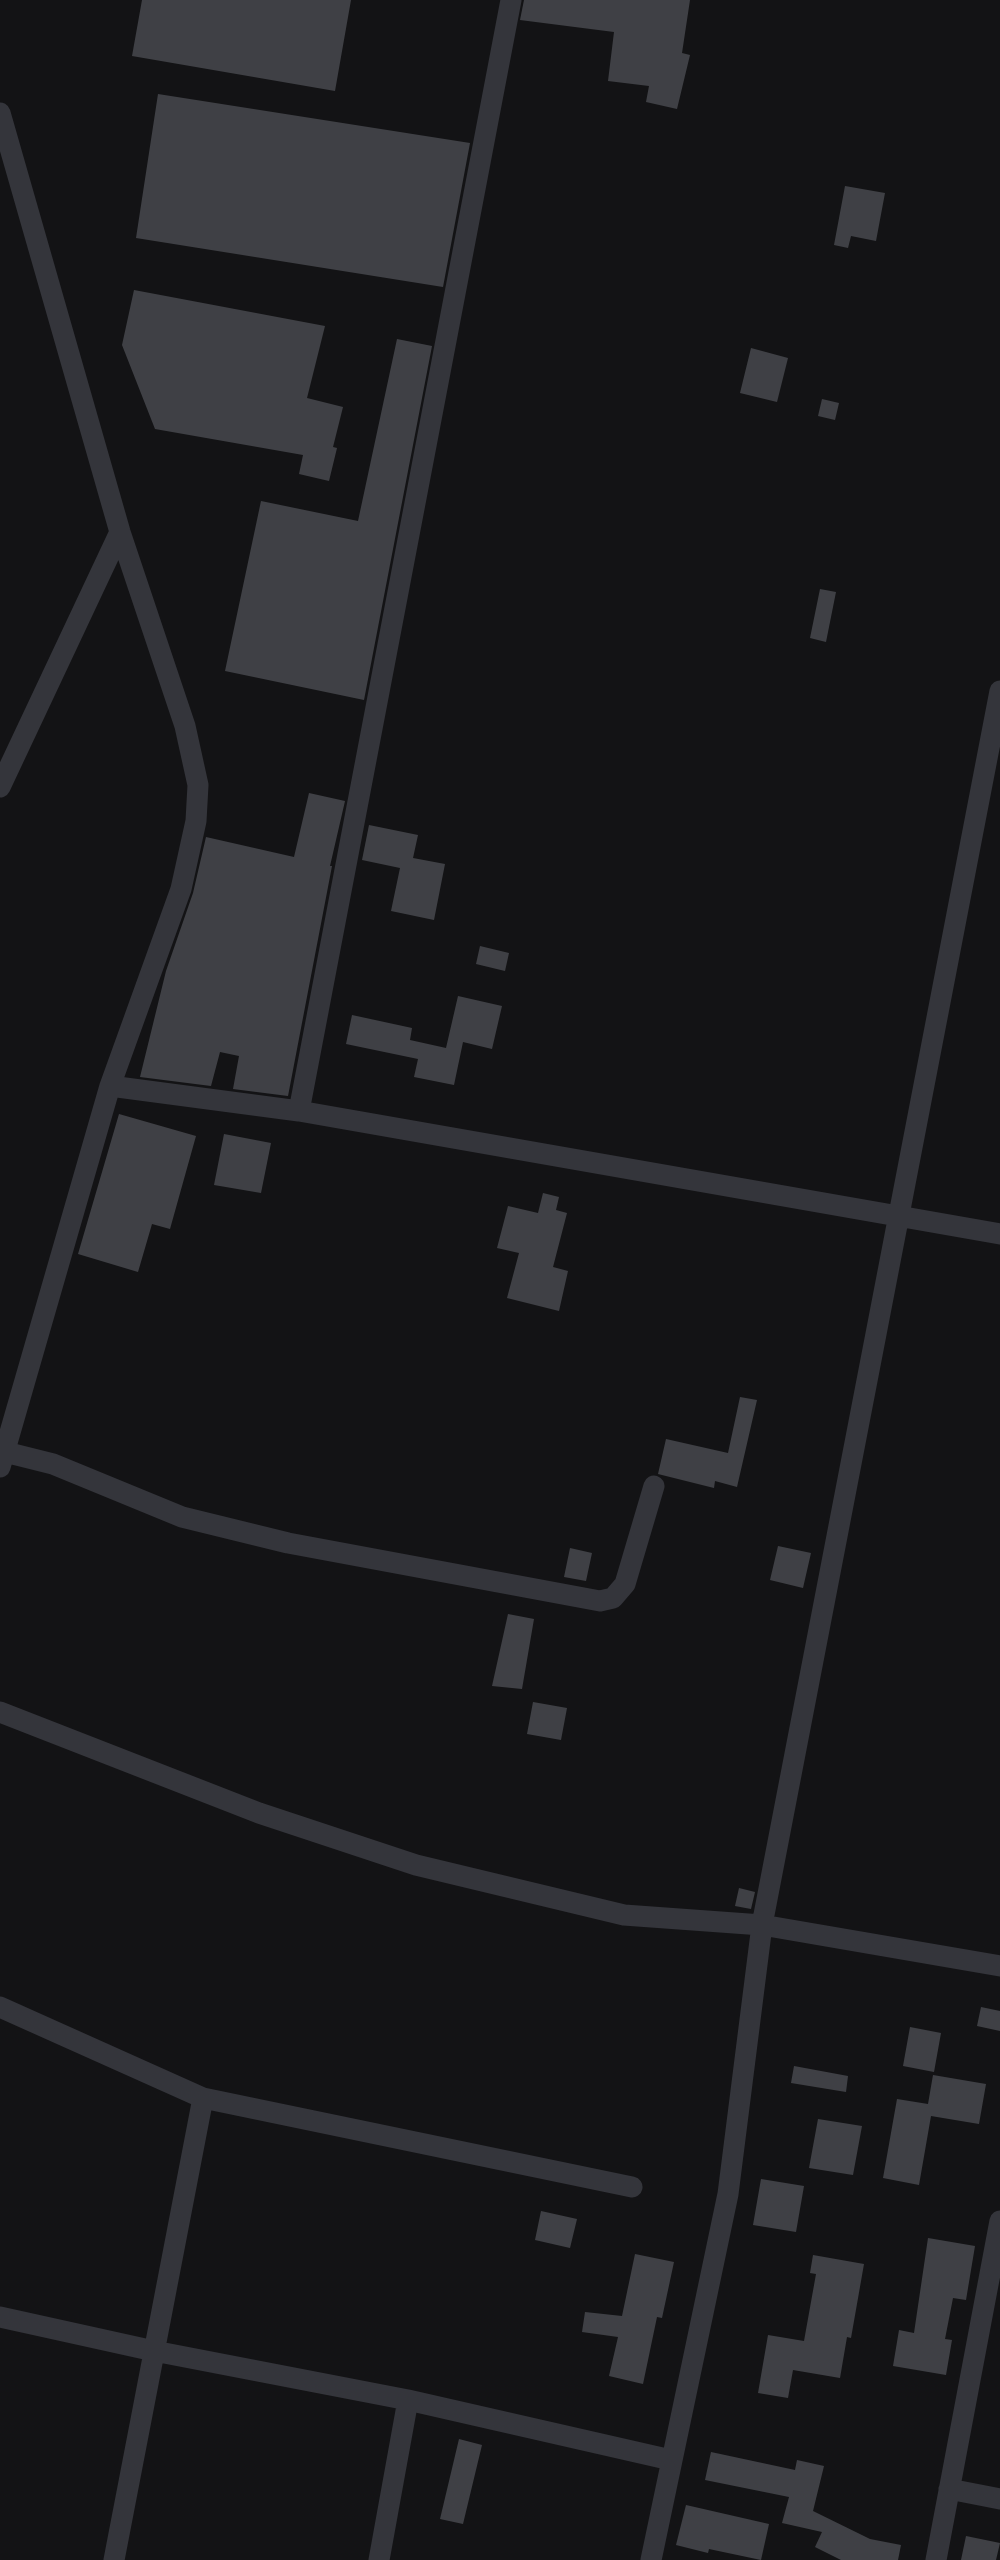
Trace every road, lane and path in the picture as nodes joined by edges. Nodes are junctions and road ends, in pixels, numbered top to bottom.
1 (512, 0) edge
2 (0, 113) edge
3 (4, 144) edge
4 (120, 532) junction
5 (1000, 691) edge
6 (0, 787) edge
7 (110, 1086) junction
8 (299, 1111) junction
9 (900, 1215) junction
10 (1000, 1234) edge
11 (2, 1460) edge
12 (654, 1486) dead end
13 (0, 1712) edge
14 (762, 1925) junction
15 (1000, 1966) edge
16 (0, 2007) edge
17 (203, 2098) junction
18 (632, 2187) dead end
19 (999, 2232) edge
20 (0, 2317) edge
21 (154, 2351) junction
22 (408, 2400) junction
23 (671, 2459) junction
24 (949, 2489) junction
25 (1000, 2499) edge
26 (114, 2560) edge
27 (379, 2560) edge
28 (651, 2560) edge
29 (936, 2560) edge

1 - 8 street
2 - 3 street
3 - 4 street
4 - 6 street
4 - 7 street
5 - 9 street
7 - 8 street
7 - 11 street
8 - 9 street
9 - 10 street
9 - 14 street
11 - 12 street
13 - 14 street
14 - 15 street
14 - 23 street
16 - 17 street
17 - 18 street
17 - 21 street
19 - 24 street
20 - 21 street
21 - 22 street
21 - 26 street
22 - 23 street
22 - 27 street
23 - 28 street
24 - 25 street
24 - 29 street

